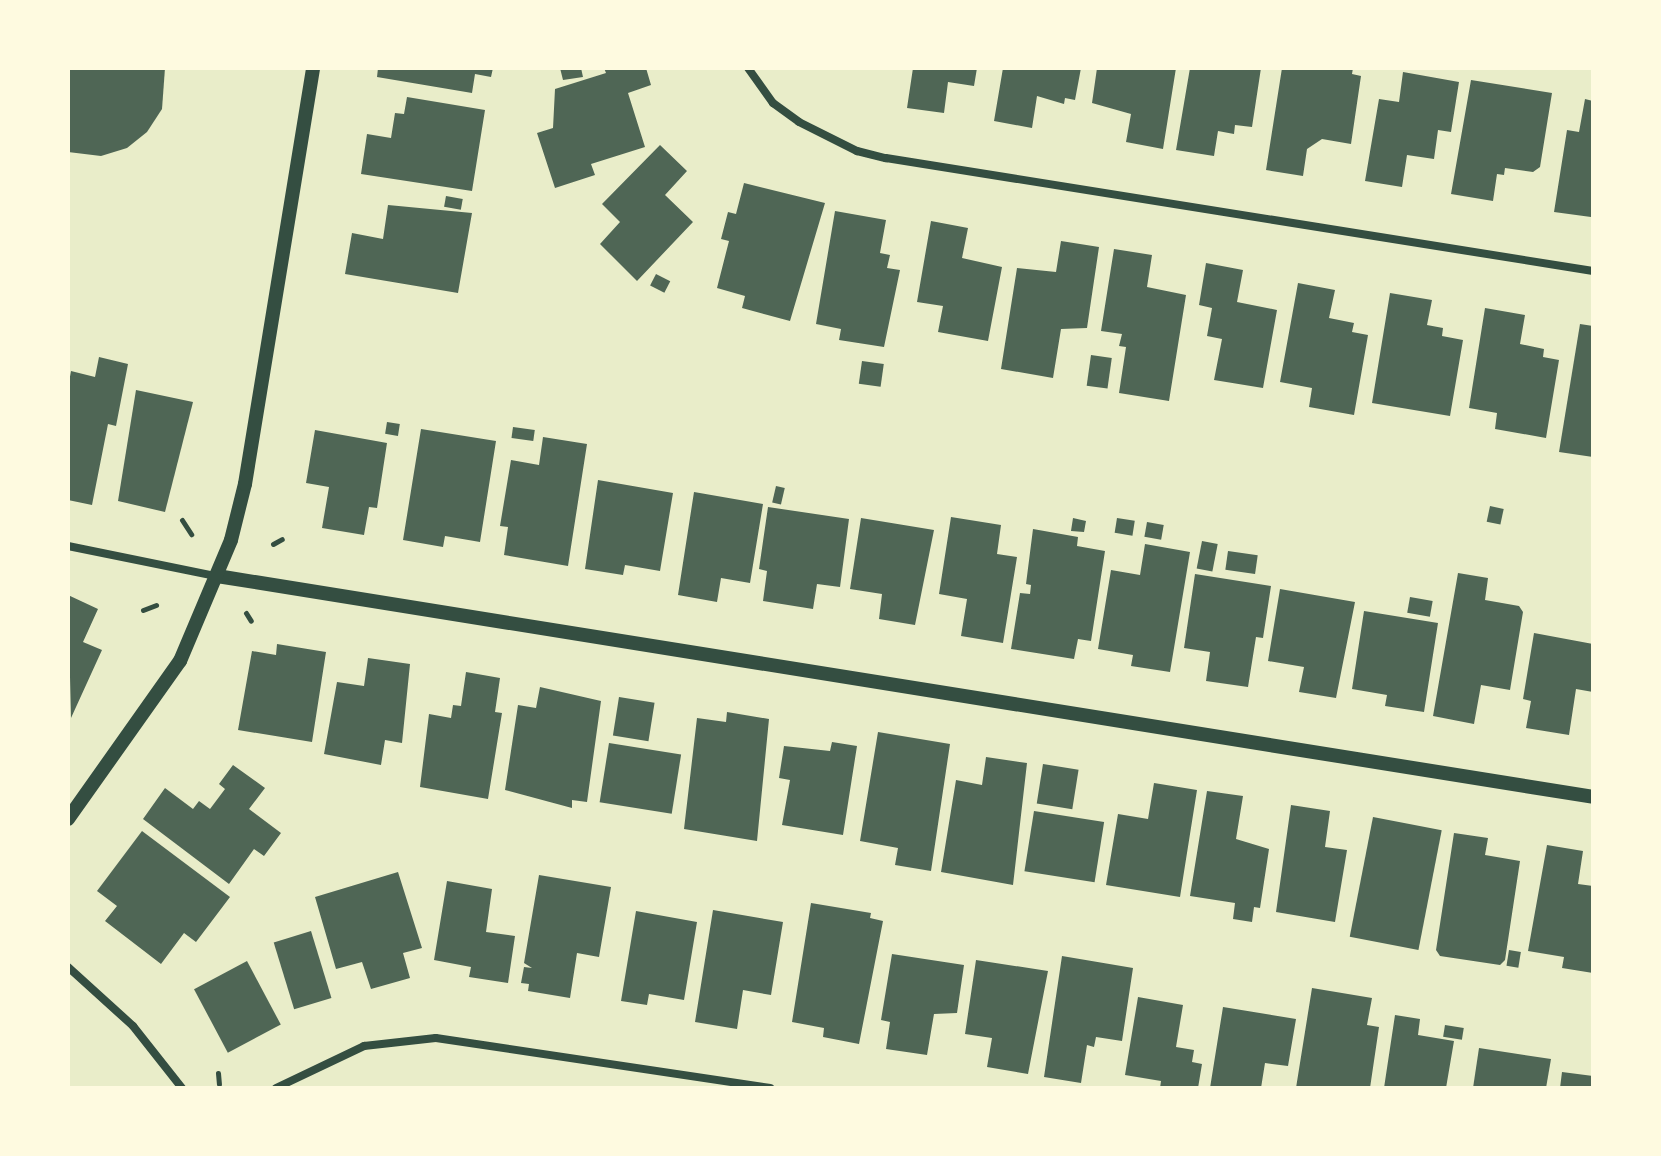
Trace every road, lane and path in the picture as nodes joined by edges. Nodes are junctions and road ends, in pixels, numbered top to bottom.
1 (313, 68) edge
2 (748, 68) edge
3 (1593, 271) edge
4 (182, 520) dead end
5 (191, 534) dead end
6 (282, 539) dead end
7 (273, 544) dead end
8 (68, 546) edge
9 (217, 576) junction
10 (156, 605) dead end
11 (143, 610) dead end
12 (246, 613) dead end
13 (251, 621) dead end
14 (1593, 797) edge
15 (68, 819) edge
16 (68, 967) edge
17 (218, 1073) dead end
18 (219, 1084) dead end
19 (182, 1088) edge
20 (276, 1088) edge
21 (770, 1088) edge

1 - 9 street
2 - 3 street
4 - 5 path
6 - 7 path
8 - 9 street
9 - 14 street
9 - 15 street
10 - 11 path
12 - 13 path
16 - 19 street
17 - 18 path
20 - 21 street

